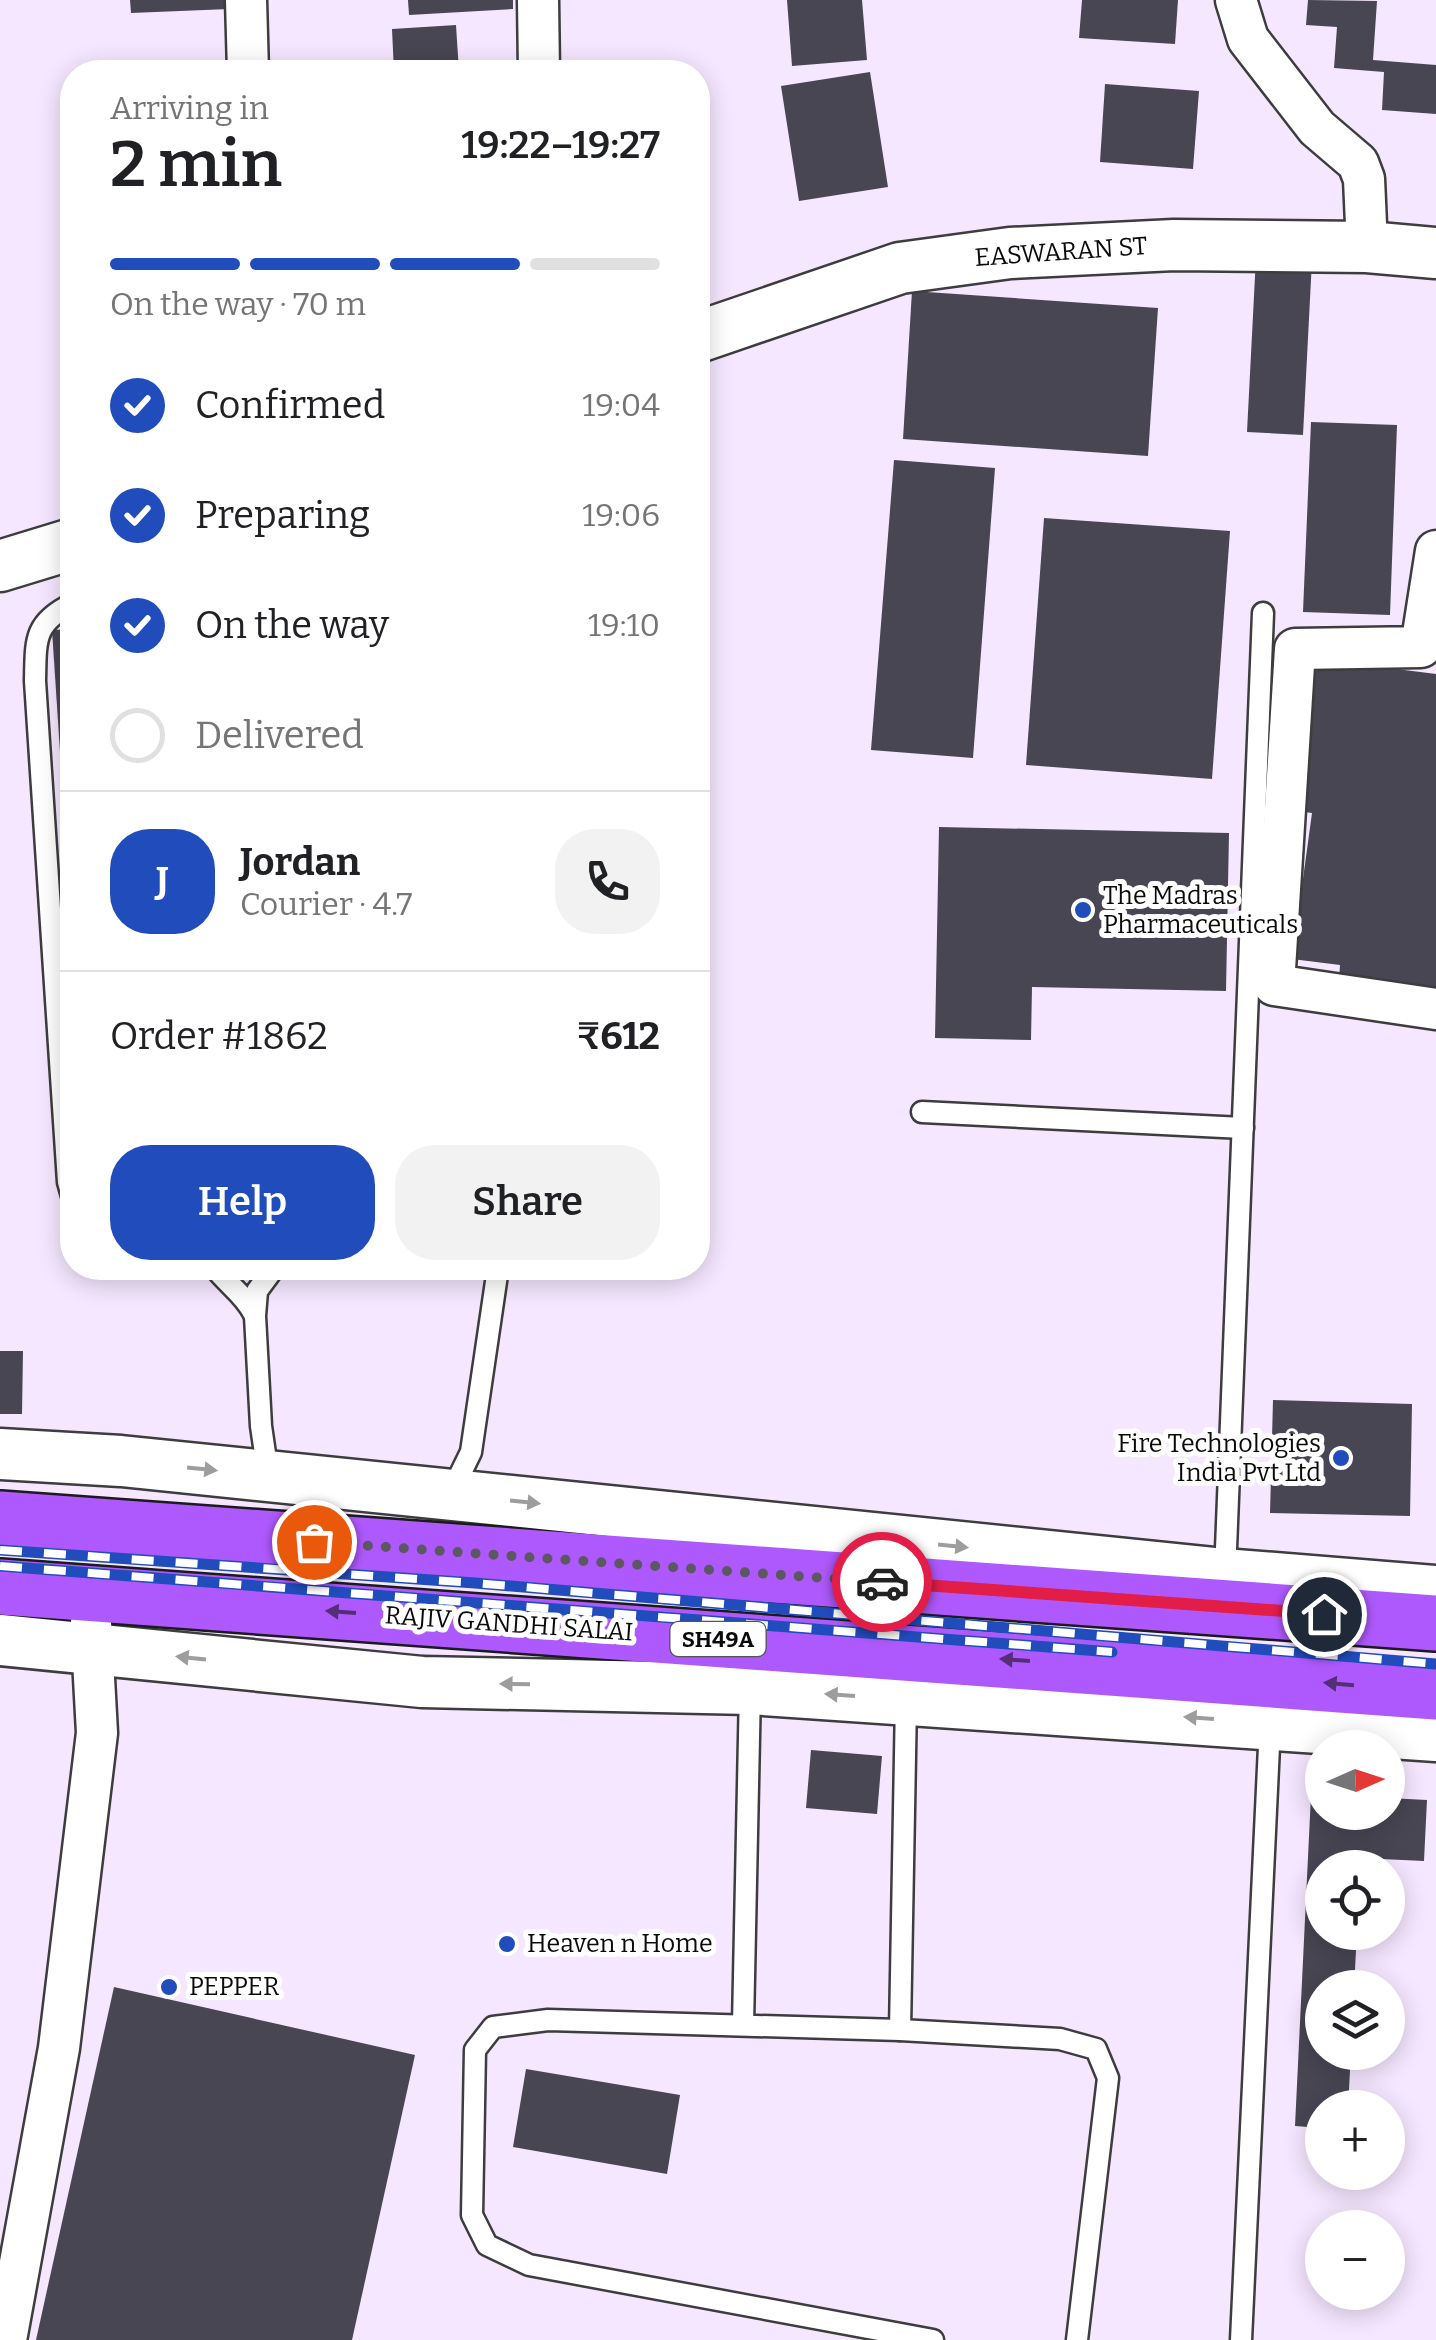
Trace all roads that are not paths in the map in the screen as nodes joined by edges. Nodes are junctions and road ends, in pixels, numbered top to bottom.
1 (246, 0) edge
2 (538, 0) edge
3 (1236, 0) edge
4 (248, 60) edge
5 (539, 60) edge
6 (1367, 247) junction
7 (1436, 253) edge
8 (710, 334) edge
9 (60, 548) edge
10 (1436, 551) edge
11 (0, 566) edge
12 (60, 612) edge
13 (1263, 613) dead end
14 (1436, 1008) edge
15 (60, 1058) edge
16 (922, 1112) dead end
17 (1243, 1128) junction
18 (224, 1280) edge
19 (265, 1280) edge
20 (496, 1280) edge
21 (255, 1316) junction
22 (0, 1454) edge
23 (121, 1461) junction
24 (268, 1476) junction
25 (450, 1495) junction
26 (0, 1518) edge
27 (119, 1528) junction
28 (1225, 1574) junction
29 (0, 1587) edge
30 (1436, 1591) edge
31 (89, 1594) junction
32 (1436, 1623) edge
33 (0, 1640) edge
34 (92, 1648) junction
35 (750, 1689) junction
36 (1436, 1692) edge
37 (906, 1699) junction
38 (1270, 1722) junction
39 (1436, 1736) edge
40 (742, 2025) junction
41 (900, 2030) junction
42 (6, 2340) edge
43 (932, 2340) edge
44 (1076, 2340) edge
45 (1241, 2340) edge

1 - 4 street
2 - 5 street
3 - 6 street
6 - 7 street, EASWARAN ST
6 - 8 street, EASWARAN ST
9 - 11 street
10 - 14 street
12 - 15 lane
13 - 17 lane
16 - 17 lane
17 - 28 lane
18 - 21 lane
19 - 21 lane
20 - 25 lane
21 - 24 lane
22 - 23 street
23 -> 24 street
23 - 27 street
24 - 25 street
25 -> 28 street
26 - 27 main road
27 - 32 main road
28 - 30 street
29 - 31 main road, RAJIV GANDHI SALAI / SH49A
31 - 34 street
36 -> 31 main road, RAJIV GANDHI SALAI / SH49A
33 - 34 street
35 -> 34 street
34 - 42 street
37 -> 35 street
35 - 40 lane
38 -> 37 street
37 - 41 lane
38 - 39 street
38 - 45 lane
40 - 41 lane
40 - 43 lane
41 - 44 lane

